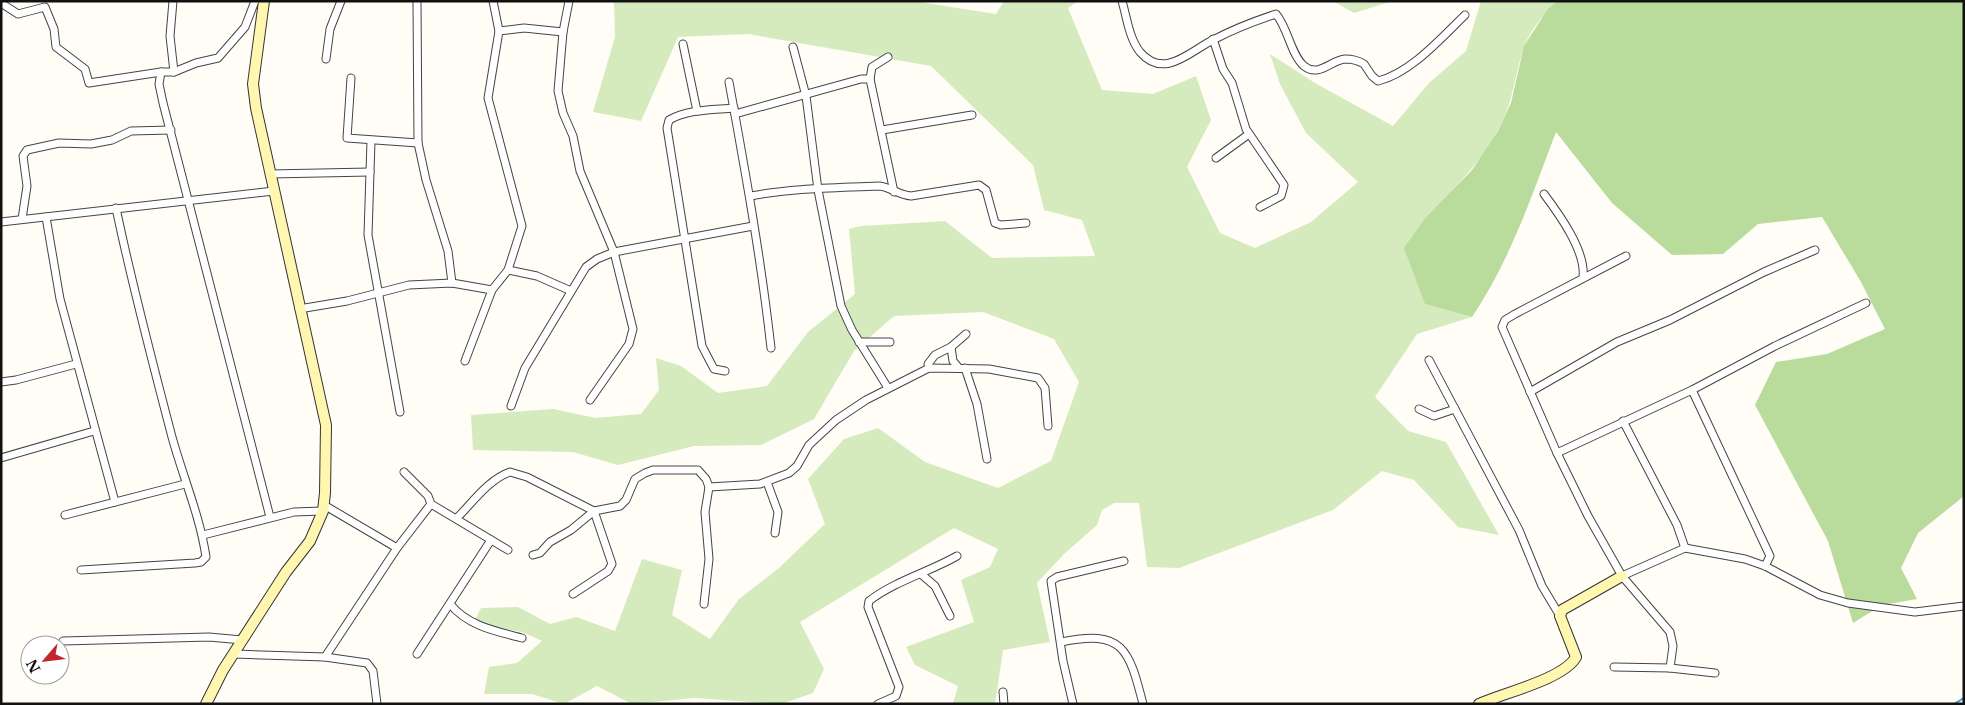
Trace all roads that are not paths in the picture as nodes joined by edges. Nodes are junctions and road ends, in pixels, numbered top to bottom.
1 (173, 1) edge
2 (255, 1) edge
3 (264, 1) edge
4 (341, 1) edge
5 (417, 1) edge
6 (493, 1) edge
7 (569, 1) edge
8 (1122, 1) edge
9 (1, 3) edge
10 (1465, 15) dead end
11 (499, 31) junction
12 (563, 32) junction
13 (1213, 40) junction
14 (683, 44) dead end
15 (793, 47) dead end
16 (888, 57) dead end
17 (326, 59) dead end
18 (161, 72) junction
19 (174, 72) junction
20 (351, 78) dead end
21 (870, 79) junction
22 (729, 82) dead end
23 (806, 96) junction
24 (696, 111) junction
25 (734, 111) junction
26 (972, 115) dead end
27 (171, 130) junction
28 (882, 130) junction
29 (1249, 134) junction
30 (371, 141) junction
31 (418, 143) junction
32 (1216, 158) dead end
33 (370, 172) junction
34 (270, 174) junction
35 (818, 190) junction
36 (274, 191) junction
37 (894, 192) junction
38 (1544, 194) dead end
39 (751, 196) junction
40 (189, 200) junction
41 (1260, 207) dead end
42 (116, 208) junction
43 (46, 217) junction
44 (22, 219) junction
45 (1, 222) edge
46 (1026, 223) dead end
47 (753, 226) junction
48 (684, 239) junction
49 (1814, 250) dead end
50 (614, 252) junction
51 (1626, 256) dead end
52 (508, 270) junction
53 (1583, 277) junction
54 (452, 283) junction
55 (492, 290) junction
56 (571, 291) junction
57 (377, 294) junction
58 (1866, 303) dead end
59 (299, 309) junction
60 (966, 334) dead end
61 (859, 342) junction
62 (890, 342) dead end
63 (950, 347) junction
64 (771, 348) dead end
65 (1430, 360) dead end
66 (466, 361) dead end
67 (76, 364) junction
68 (956, 366) junction
69 (929, 368) junction
70 (725, 372) dead end
71 (1, 382) edge
72 (888, 388) junction
73 (1692, 390) junction
74 (1530, 392) junction
75 (590, 400) dead end
76 (512, 406) dead end
77 (1419, 409) dead end
78 (1455, 409) junction
79 (400, 412) dead end
80 (1623, 421) junction
81 (1048, 426) dead end
82 (94, 430) junction
83 (1557, 453) junction
84 (1, 458) edge
85 (987, 459) dead end
86 (404, 472) dead end
87 (767, 482) junction
88 (185, 484) junction
89 (708, 487) junction
90 (115, 502) junction
91 (431, 504) junction
92 (323, 508) junction
93 (594, 511) junction
94 (65, 515) dead end
95 (270, 517) junction
96 (458, 518) junction
97 (775, 534) dead end
98 (203, 535) junction
99 (491, 540) junction
100 (396, 548) junction
101 (1685, 548) junction
102 (508, 550) dead end
103 (533, 555) dead end
104 (957, 556) dead end
105 (1124, 561) dead end
106 (1765, 566) junction
107 (81, 570) dead end
108 (931, 571) junction
109 (922, 574) junction
110 (1622, 576) junction
111 (932, 582) junction
112 (574, 594) dead end
113 (450, 604) junction
114 (704, 604) dead end
115 (1964, 606) edge
116 (950, 616) dead end
117 (1560, 616) junction
118 (522, 638) dead end
119 (242, 640) junction
120 (70, 641) edge
121 (1061, 642) junction
122 (234, 654) junction
123 (417, 654) dead end
124 (326, 657) junction
125 (1614, 667) dead end
126 (1670, 668) junction
127 (1715, 673) dead end
128 (1003, 692) dead end
129 (206, 704) edge
130 (377, 704) edge
131 (878, 704) edge
132 (1004, 704) edge
133 (1073, 704) edge
134 (1143, 704) edge
135 (1479, 704) edge

1 - 19 street
2 - 19 street
3 - 34 street
4 - 17 street
5 - 31 street
6 - 11 street
7 - 12 street
8 - 13 street
9 - 18 street
10 - 13 street
11 - 12 street
11 - 52 street
12 - 50 street
13 - 29 street
14 - 24 street
15 - 23 street
16 - 21 street
18 - 19 street
18 - 27 street
20 - 30 street
21 - 23 street
21 - 28 street
22 - 25 street
23 - 25 street
23 - 35 street
24 - 25 street
24 - 48 street
25 - 39 street
26 - 28 street
27 - 40 street
27 - 44 street
28 - 37 street
29 - 32 street
29 - 41 street
30 - 31 street
30 - 33 street
31 - 54 street
33 - 34 street
33 - 57 street
34 - 36 street
35 - 37 street
35 - 39 street
35 - 61 street
36 - 40 street
36 - 59 street
37 - 46 street
38 - 53 street
39 - 47 street
40 - 42 street
40 - 95 street
42 - 43 street
42 - 88 street
43 - 44 street
43 - 67 street
44 - 45 street
47 - 48 street
47 - 64 street
48 - 50 street
48 - 70 street
49 - 74 street
50 - 56 street
50 - 75 street
51 - 53 street
52 - 55 street
52 - 56 street
53 - 74 street
54 - 55 street
54 - 57 street
55 - 66 street
56 - 76 street
57 - 59 street
57 - 79 street
58 - 73 street
59 - 92 street
60 - 63 street
61 - 62 street
61 - 72 street
63 - 68 street
63 - 69 street
65 - 78 street
67 - 71 street
67 - 82 street
68 - 69 street
68 - 81 street
68 - 85 street
69 - 72 street
72 - 87 street
73 - 80 street
73 - 106 street
74 - 83 street
77 - 78 street
78 - 117 street
80 - 83 street
80 - 101 street
82 - 84 street
82 - 90 street
83 - 110 street
86 - 91 street
87 - 89 street
87 - 97 street
88 - 90 street
88 - 98 street
89 - 93 street
89 - 114 street
90 - 94 street
91 - 96 street
91 - 100 street
92 - 95 street
92 - 100 street
92 - 119 street
93 - 96 street
93 - 103 street
93 - 112 street
95 - 98 street
96 - 99 street
98 - 107 street
99 - 102 street
99 - 113 street
100 - 124 street
101 - 106 street
101 - 110 street
104 - 108 street
105 - 121 street
106 - 115 street
108 - 109 street
108 - 111 street
109 - 111 street
109 - 131 street
110 - 117 street
110 - 126 street
111 - 116 street
113 - 118 street
113 - 123 street
117 - 135 street
119 - 120 street
119 - 122 street
121 - 133 street
121 - 134 street
122 - 124 street
122 - 129 street
124 - 130 street
125 - 126 street
126 - 127 street
128 - 132 street

